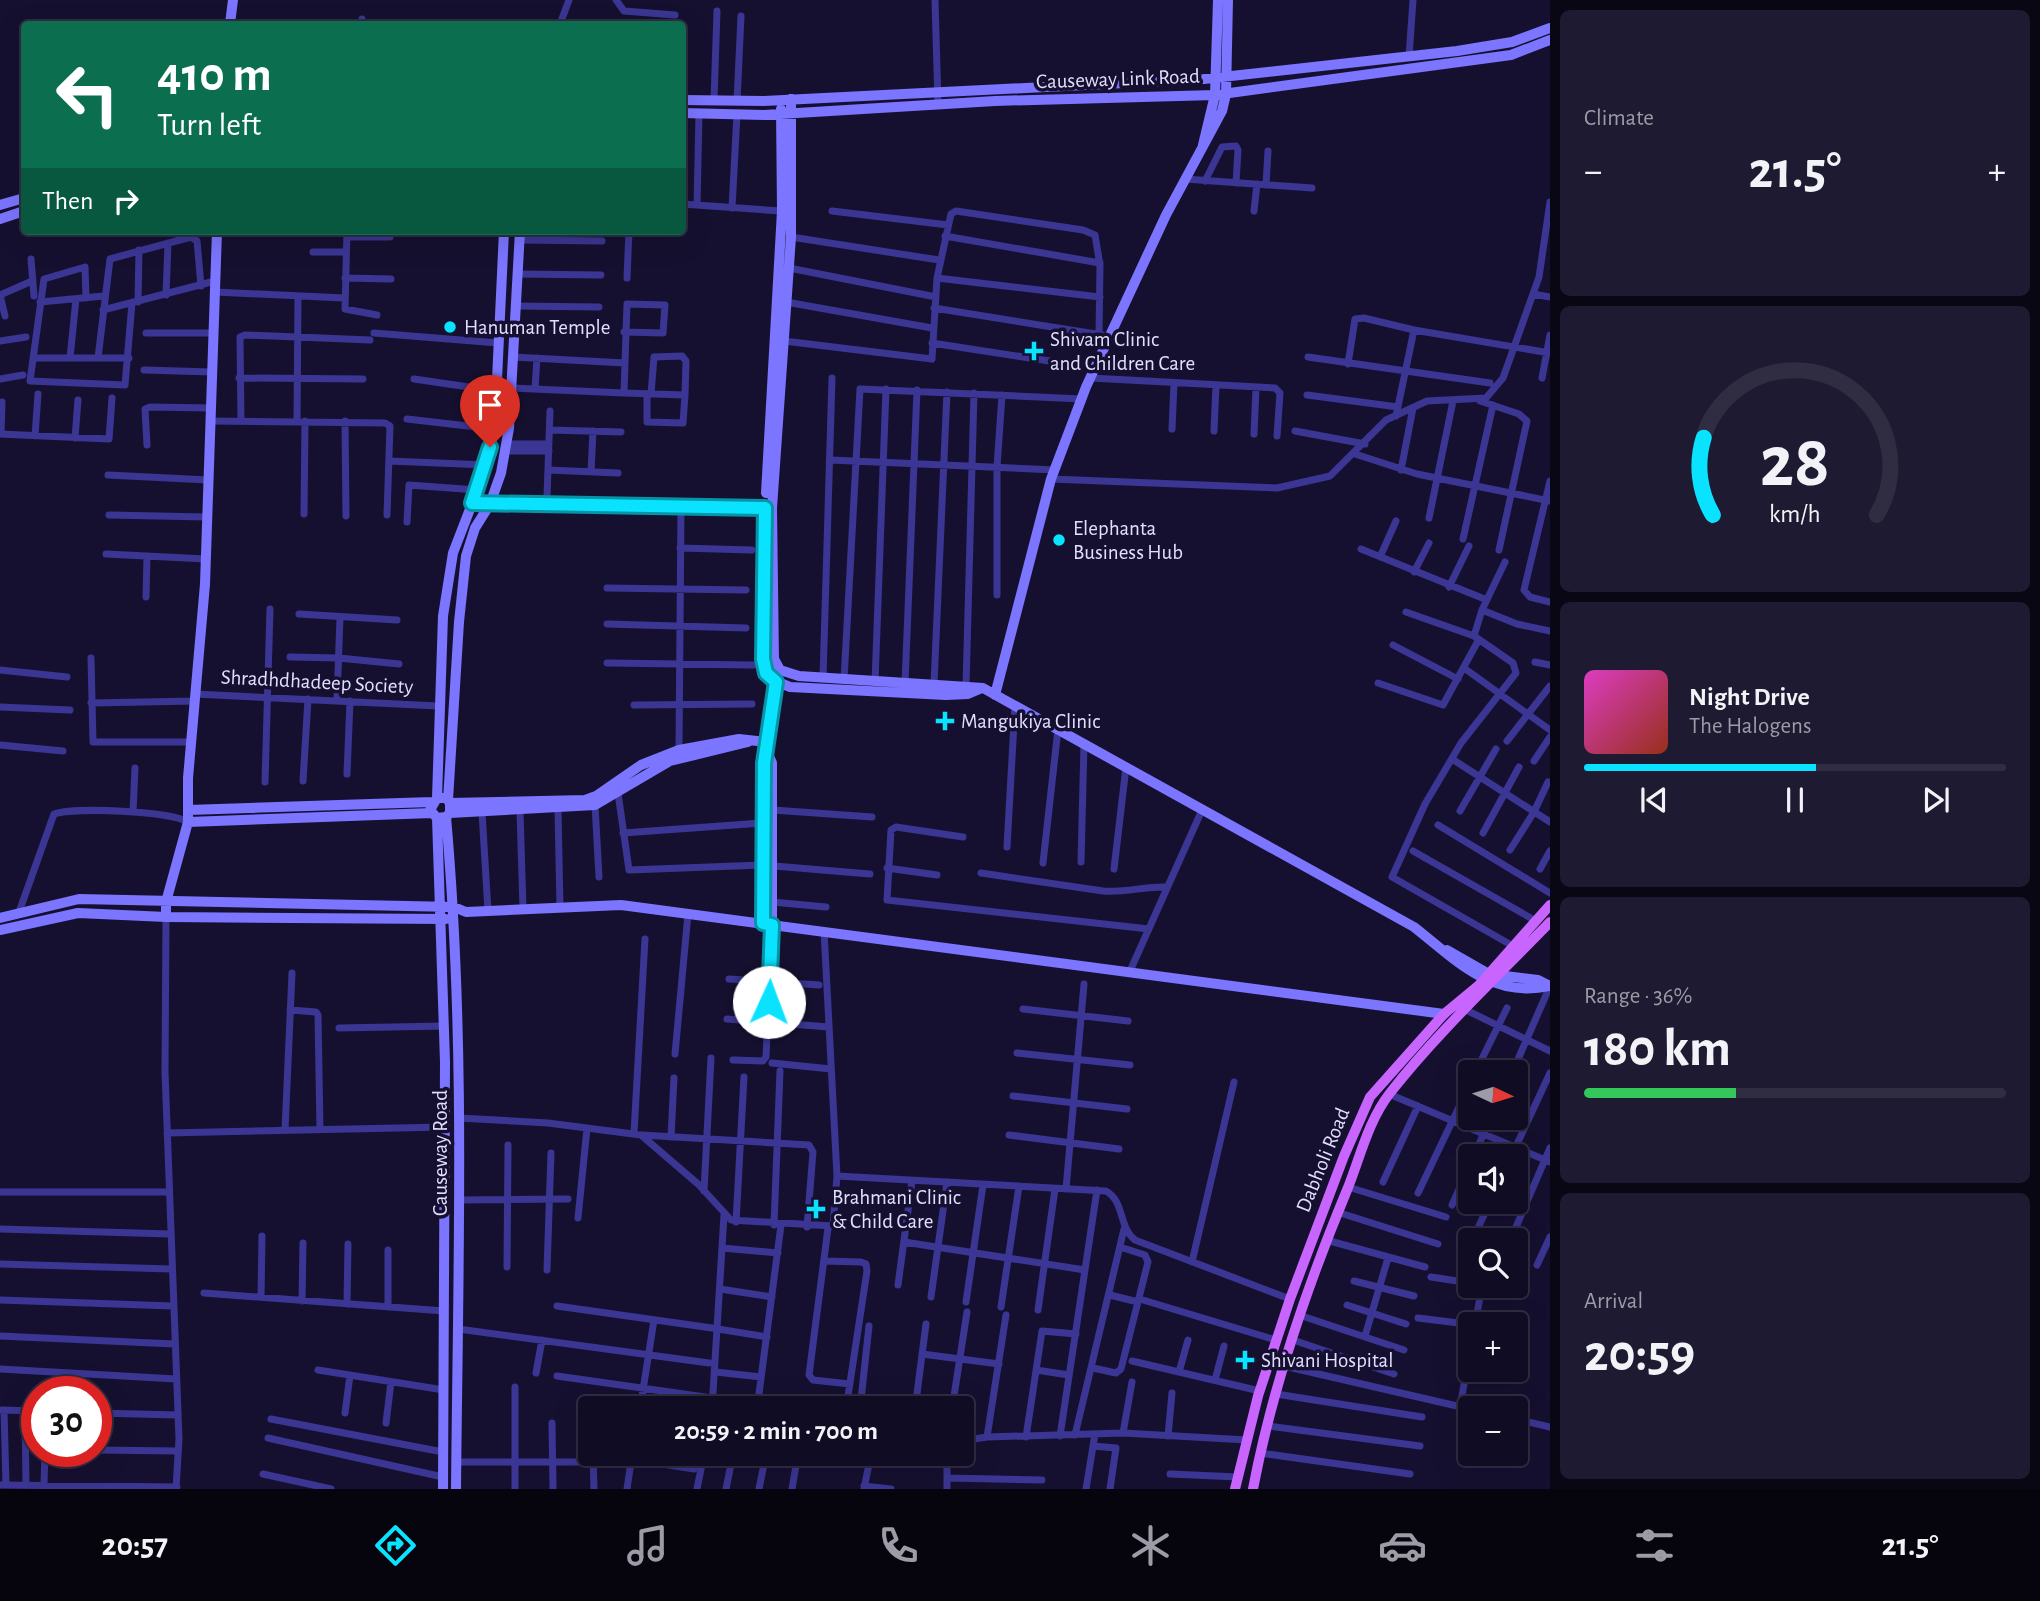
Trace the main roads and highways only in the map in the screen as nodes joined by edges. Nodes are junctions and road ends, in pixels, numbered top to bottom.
1 (1550, 905) edge
2 (1550, 922) edge
3 (1490, 978) junction
4 (1236, 1489) edge
5 (1253, 1489) edge

1 - 3 main road, Dabholi Road
2 - 3 main road, Dabholi Road
3 - 4 main road, Dabholi Road
3 - 5 main road, Dabholi Road

